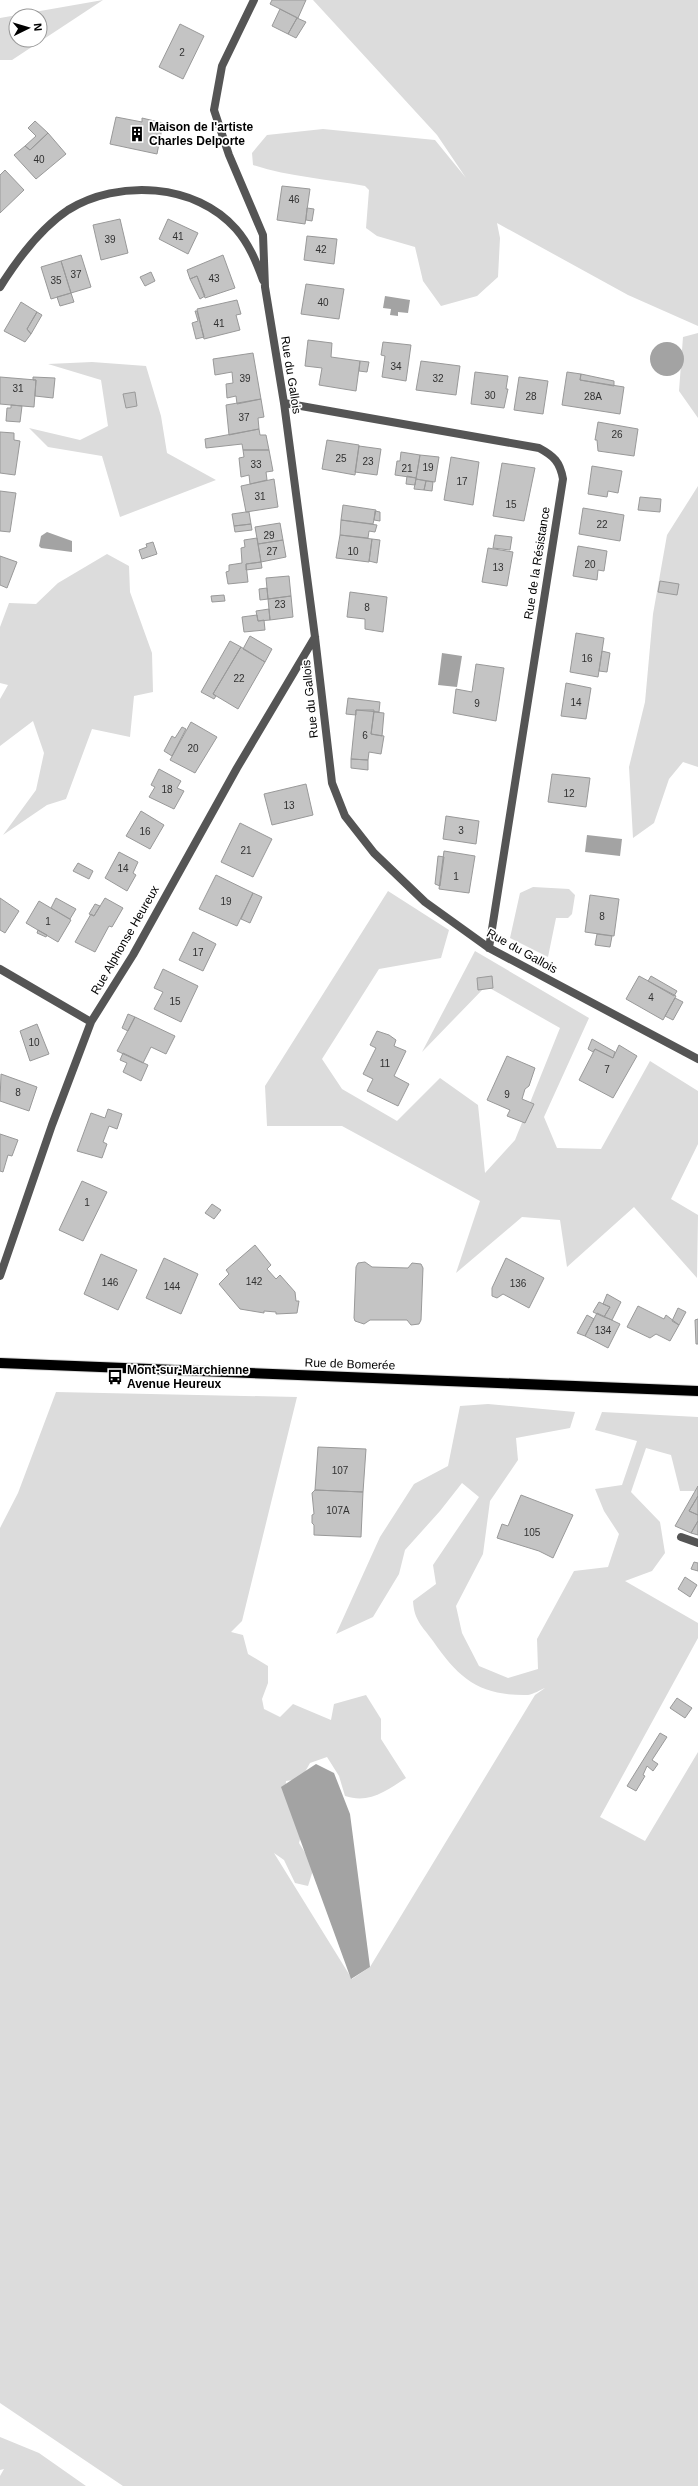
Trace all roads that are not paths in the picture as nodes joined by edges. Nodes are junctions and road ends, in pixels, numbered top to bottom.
1 (254, 0) edge
2 (0, 287) edge
3 (265, 287) junction
4 (284, 403) junction
5 (315, 637) junction
6 (488, 948) junction
7 (0, 969) edge
8 (91, 1022) junction
9 (698, 1060) edge
10 (0, 1276) edge
11 (0, 1363) edge
12 (698, 1391) edge
13 (681, 1537) dead end
14 (698, 1543) edge

1 - 3 street, Rue du Gallois
2 - 3 street
3 - 4 street, Rue du Gallois
4 - 5 street, Rue du Gallois
4 - 6 street, Rue de la Résistance
5 - 6 street, Rue du Gallois
5 - 8 street, Rue Alphonse Heureux
6 - 9 street, Rue du Gallois
7 - 8 street
8 - 10 street, Rue Alphonse Heureux
11 - 12 main road, Rue de Bomerée
13 - 14 street

